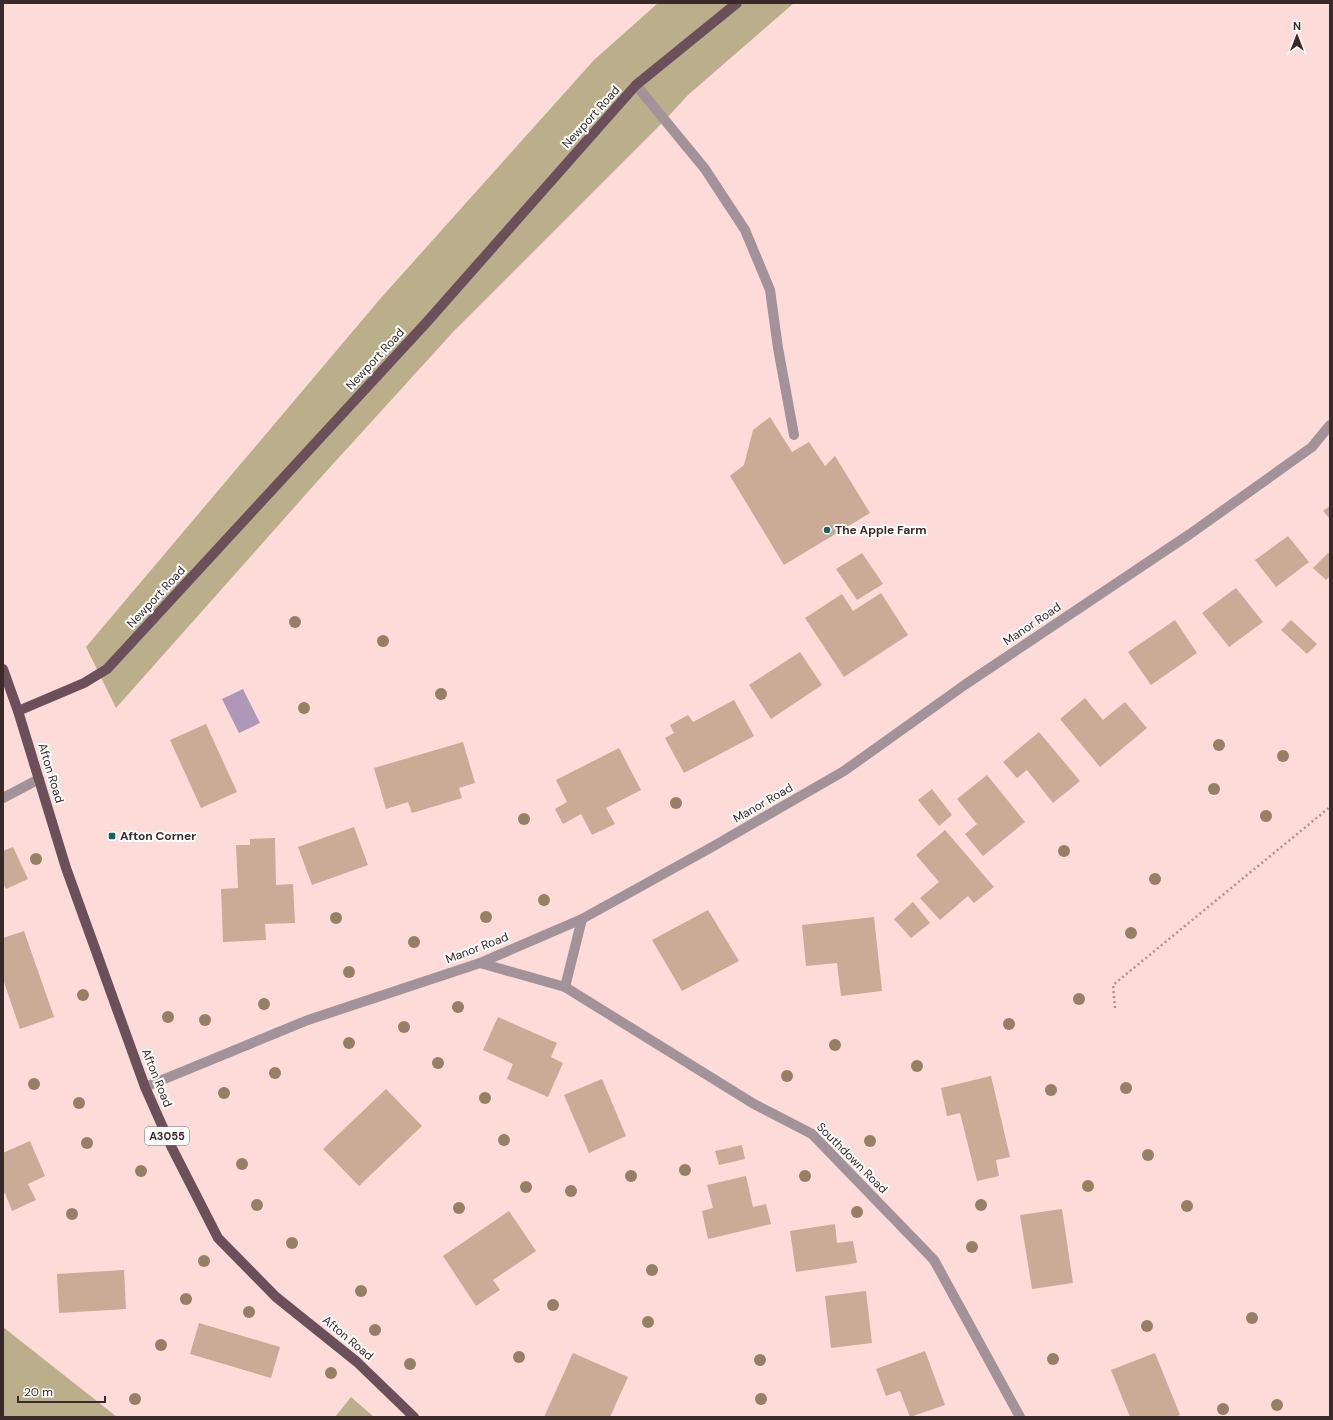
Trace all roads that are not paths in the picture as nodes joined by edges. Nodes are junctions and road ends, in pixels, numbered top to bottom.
1 (737, 3) edge
2 (636, 86) junction
3 (1330, 425) edge
4 (794, 435) dead end
5 (3, 669) edge
6 (18, 711) junction
7 (39, 779) junction
8 (3, 798) edge
9 (582, 919) junction
10 (480, 963) junction
11 (565, 987) junction
12 (145, 1087) junction
13 (414, 1417) edge
14 (1020, 1417) edge

1 - 2 main road, Newport Road
2 - 4 street
2 - 6 main road, Newport Road
3 - 9 street, Manor Road
5 - 6 main road, Afton Road / A3055
6 - 7 main road, Afton Road / A3055
7 - 8 street
7 - 12 main road, Afton Road / A3055
9 - 10 street, Manor Road
9 - 11 street
10 - 11 street, Southdown Road
10 - 12 street, Manor Road
11 - 14 street, Southdown Road
12 - 13 main road, Afton Road / A3055

